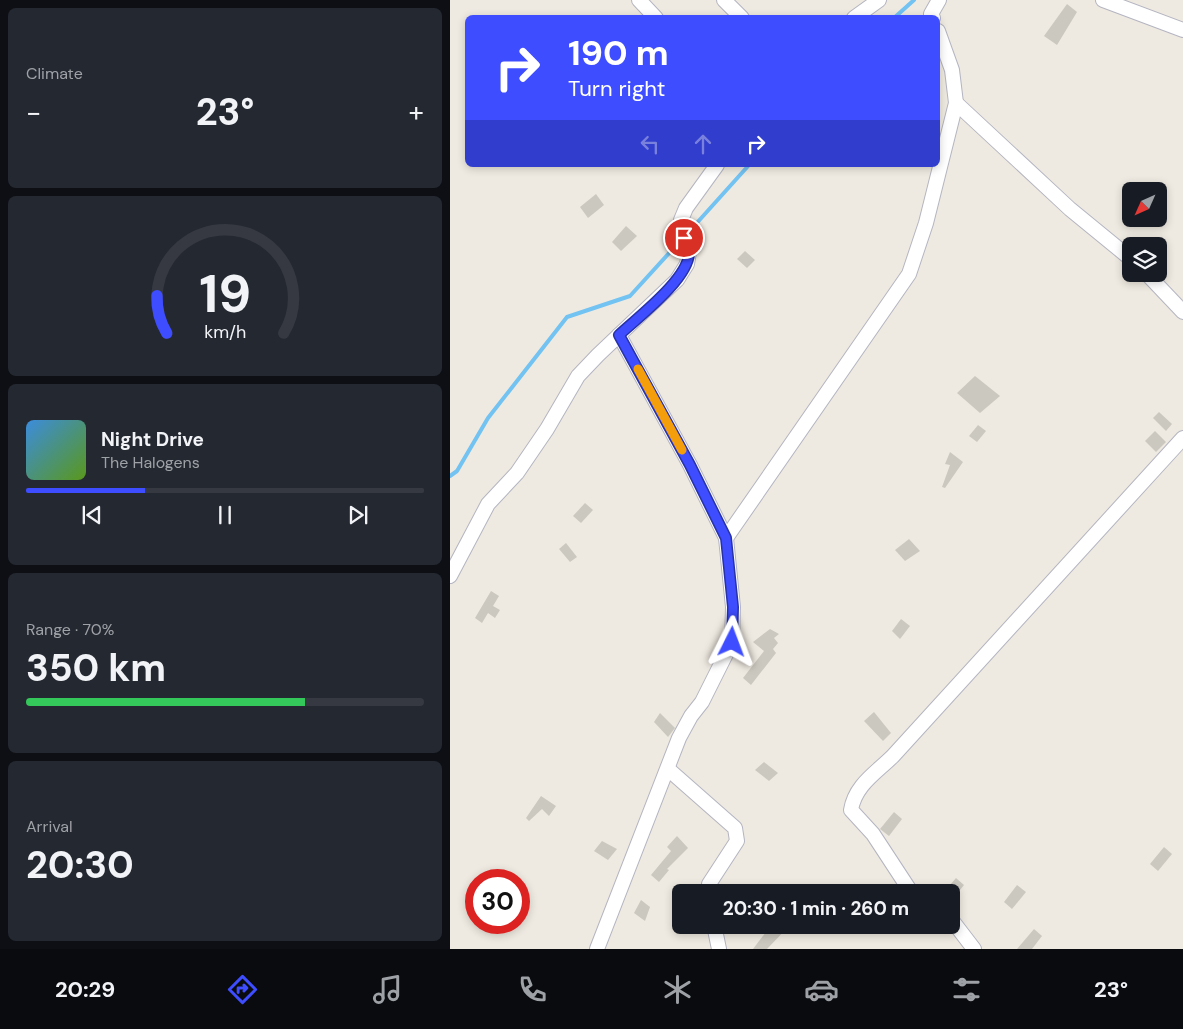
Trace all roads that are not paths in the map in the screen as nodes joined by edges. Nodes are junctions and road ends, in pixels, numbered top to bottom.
1 (639, 0) edge
2 (724, 0) edge
3 (879, 0) edge
4 (939, 0) edge
5 (1103, 0) edge
6 (653, 15) edge
7 (739, 15) edge
8 (858, 15) edge
9 (932, 15) edge
10 (1183, 30) edge
11 (940, 36) edge
12 (956, 103) junction
13 (716, 167) edge
14 (1122, 251) edge
15 (1155, 282) edge
16 (1183, 312) edge
17 (619, 335) junction
18 (1183, 438) edge
19 (726, 538) junction
20 (450, 576) edge
21 (668, 769) junction
22 (709, 884) edge
23 (906, 884) edge
24 (960, 931) edge
25 (716, 934) edge
26 (597, 949) edge
27 (719, 949) edge
28 (974, 949) edge

1 - 6 street
2 - 7 street
3 - 8 street
4 - 9 street
5 - 10 street
11 - 12 street
12 - 14 street
12 - 19 street
13 - 17 street
15 - 16 street
17 - 19 street
17 - 20 street
18 - 23 street
19 - 21 street
21 - 22 street
21 - 26 street
24 - 28 street
25 - 27 street

